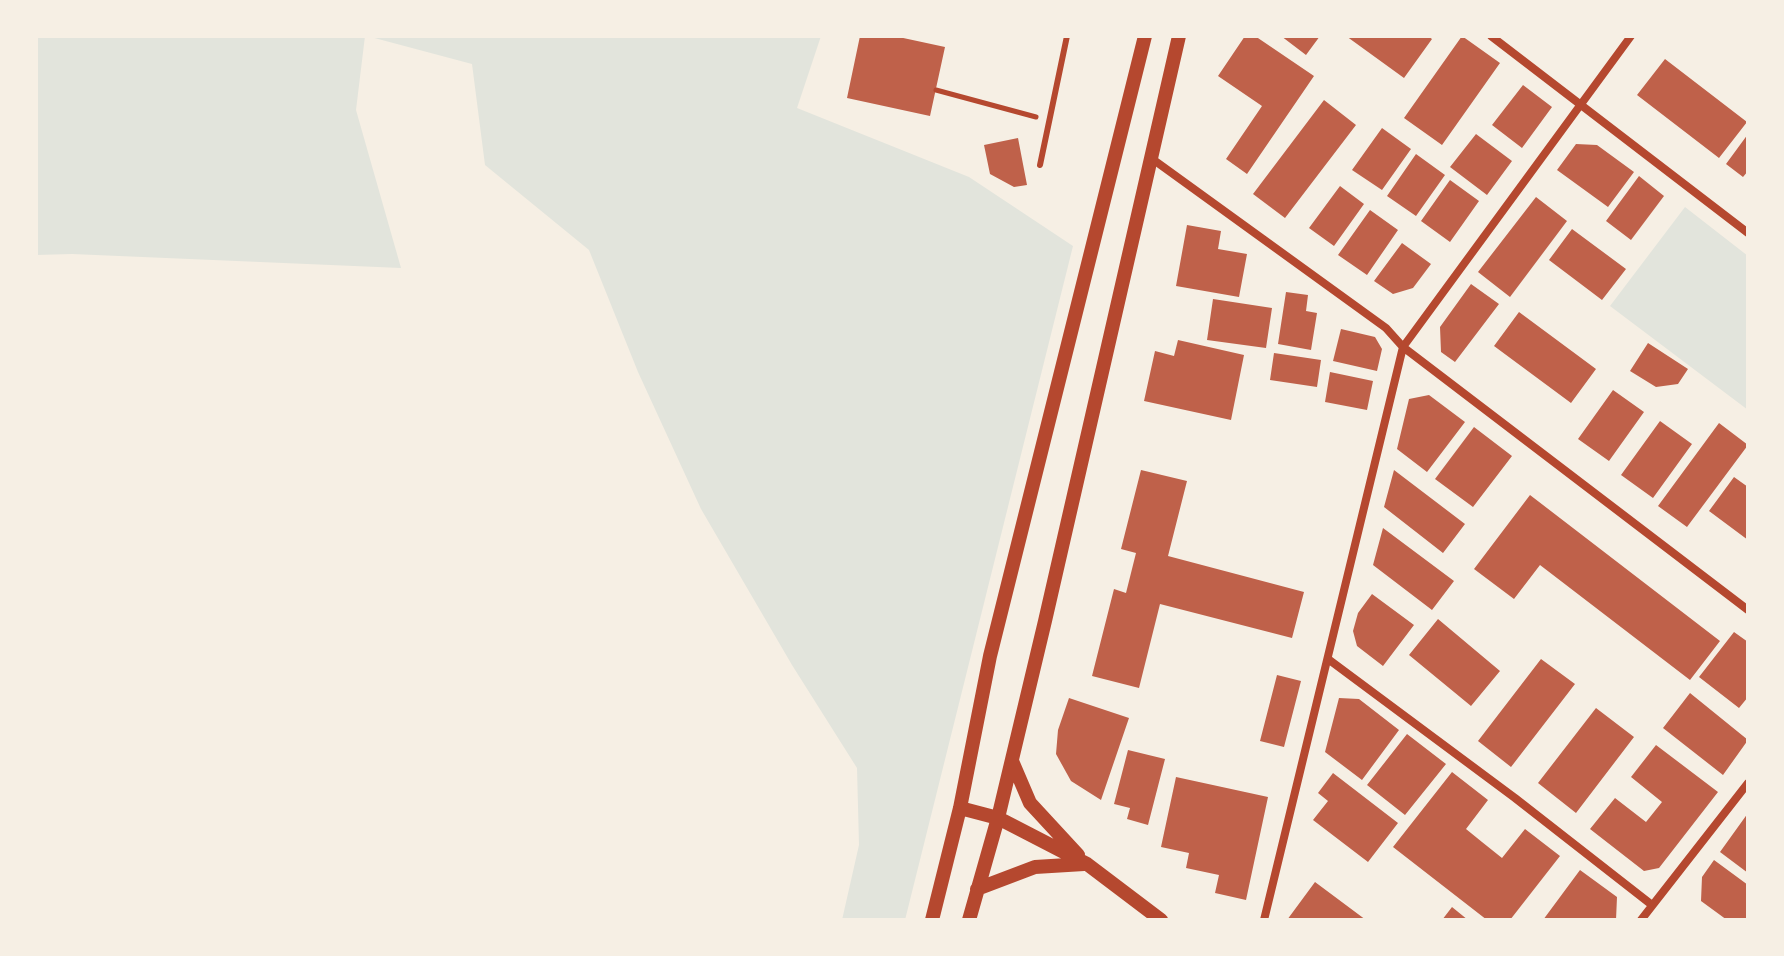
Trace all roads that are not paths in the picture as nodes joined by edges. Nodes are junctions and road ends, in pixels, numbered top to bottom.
1 (1067, 36) edge
2 (1145, 36) edge
3 (1179, 36) edge
4 (1491, 36) edge
5 (1631, 36) edge
6 (1579, 104) junction
7 (1151, 158) junction
8 (1040, 165) dead end
9 (1748, 233) edge
10 (1403, 347) junction
11 (1748, 610) edge
12 (1328, 659) junction
13 (1012, 761) junction
14 (1748, 783) edge
15 (960, 808) junction
16 (998, 818) junction
17 (1087, 864) junction
18 (977, 889) junction
19 (1652, 905) junction
20 (932, 920) edge
21 (969, 920) edge
22 (1161, 920) edge
23 (1264, 920) edge
24 (1641, 920) edge

1 - 8 lane
2 - 15 street
3 - 7 street
4 - 6 street
5 - 6 street
6 - 9 street
6 - 10 street
7 - 10 street
7 - 13 street
10 - 11 street
10 - 12 street
12 - 19 street
12 - 23 street
13 - 16 street
13 - 17 street
14 - 19 street
15 - 16 street
15 - 20 street
16 - 17 street
16 - 18 street
17 - 18 street
17 - 22 street
18 - 21 street
19 - 24 street

